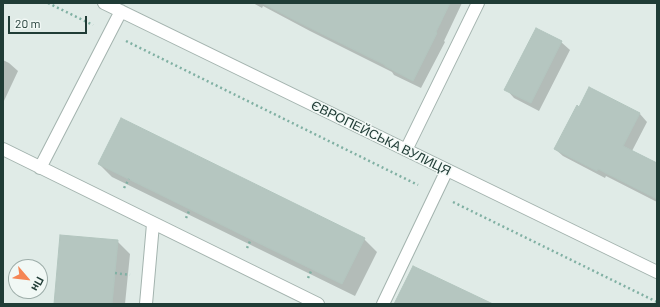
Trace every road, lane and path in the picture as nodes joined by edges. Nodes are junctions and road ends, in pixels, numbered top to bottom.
1 (48, 3) edge
2 (104, 3) edge
3 (478, 3) edge
4 (121, 11) junction
5 (98, 28) dead end
6 (120, 38) dead end
7 (3, 149) edge
8 (406, 150) junction
9 (40, 168) junction
10 (447, 170) junction
11 (420, 186) dead end
12 (449, 200) dead end
13 (153, 224) junction
14 (657, 272) edge
15 (657, 302) edge
16 (146, 304) edge
17 (318, 304) edge
18 (383, 304) edge

1 - 5 path
2 - 4 street, ЄВРОПЕЙСЬКА ВУЛИЦЯ
3 - 8 street
4 - 8 street, ЄВРОПЕЙСЬКА ВУЛИЦЯ
4 - 9 street
6 - 11 path
7 - 9 street
8 - 10 street, ЄВРОПЕЙСЬКА ВУЛИЦЯ
9 - 13 street
10 - 14 street, ЄВРОПЕЙСЬКА ВУЛИЦЯ
10 - 18 street
12 - 15 path
13 - 16 street
13 - 17 street

